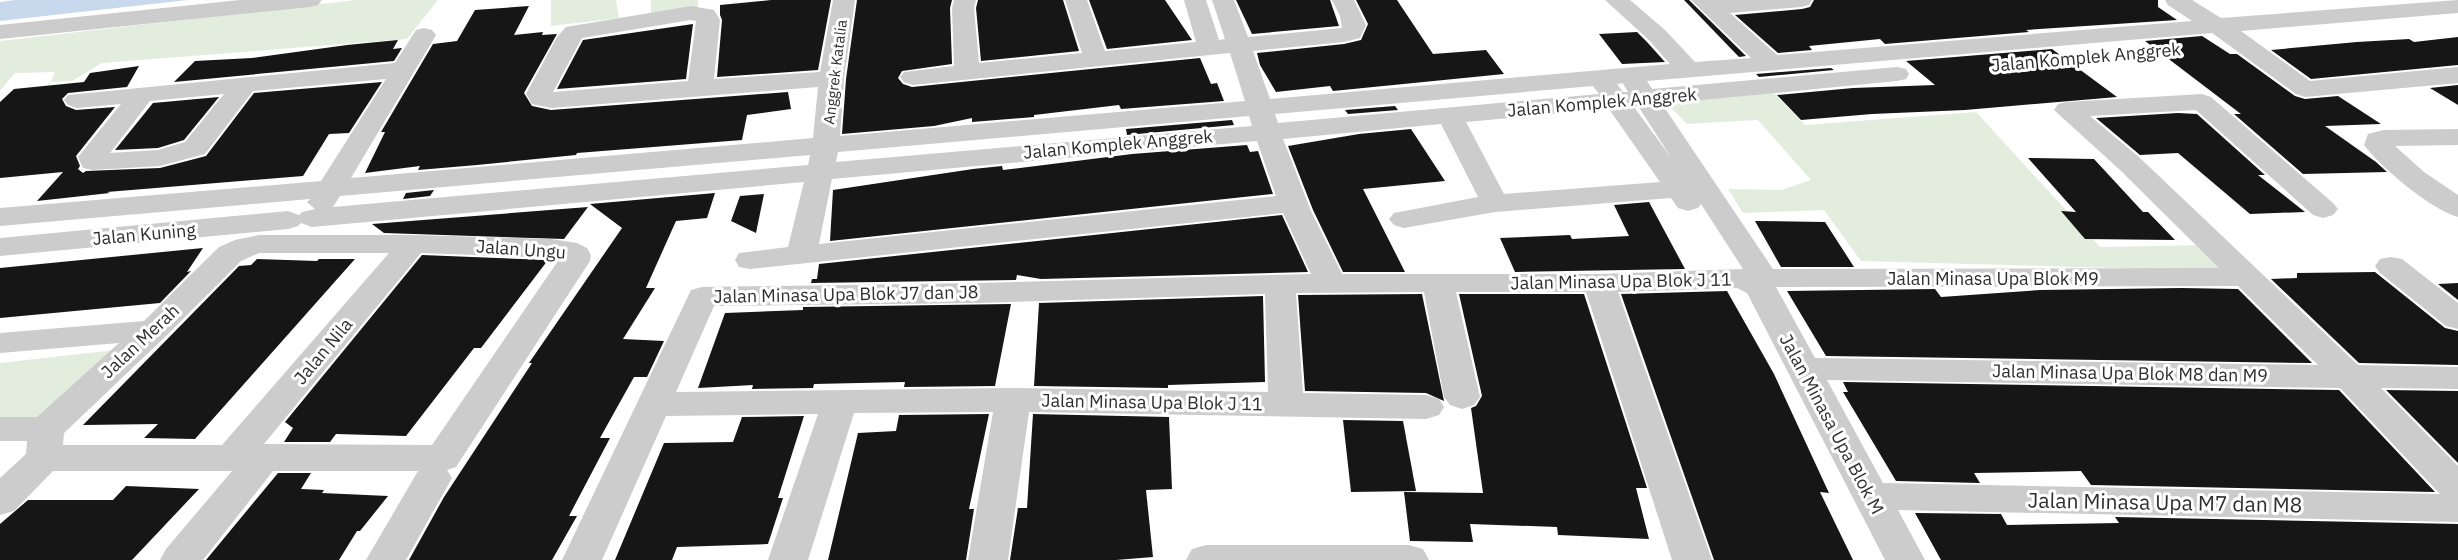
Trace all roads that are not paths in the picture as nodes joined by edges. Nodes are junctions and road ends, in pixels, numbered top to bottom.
1 (310, 0) edge
2 (844, 0) edge
3 (965, 0) edge
4 (1076, 0) edge
5 (1195, 0) edge
6 (1223, 0) edge
7 (1343, 0) edge
8 (1616, 0) edge
9 (1801, 0) edge
10 (2176, 0) edge
11 (1706, 4) edge
12 (2458, 6) edge
13 (2458, 24) edge
14 (2214, 26) junction
15 (0, 32) edge
16 (424, 34) dead end
17 (2245, 44) junction
18 (1240, 47) junction
19 (1210, 49) junction
20 (1096, 59) junction
21 (1771, 63) junction
22 (404, 70) junction
23 (1689, 70) junction
24 (967, 72) junction
25 (1630, 75) junction
26 (2458, 75) edge
27 (914, 77) dead end
28 (1600, 77) junction
29 (831, 80) junction
30 (246, 84) junction
31 (699, 88) junction
32 (142, 94) junction
33 (1646, 99) junction
34 (77, 100) dead end
35 (1617, 101) junction
36 (1449, 115) junction
37 (1262, 119) junction
38 (2458, 137) edge
39 (823, 158) junction
40 (1691, 188) junction
41 (330, 189) junction
42 (1293, 203) junction
43 (1495, 203) junction
44 (2457, 207) edge
45 (2323, 209) dead end
46 (0, 217) edge
47 (300, 219) junction
48 (1404, 219) dead end
49 (260, 244) joint
50 (413, 244) junction
51 (0, 247) edge
52 (802, 254) junction
53 (750, 260) dead end
54 (2391, 266) dead end
55 (2245, 277) junction
56 (1438, 282) junction
57 (1755, 282) junction
58 (1599, 283) junction
59 (1280, 284) junction
60 (1331, 284) junction
61 (2458, 319) edge
62 (153, 330) junction
63 (0, 343) edge
64 (1802, 369) junction
65 (2349, 376) junction
66 (2458, 378) edge
67 (1462, 397) dead end
68 (1013, 400) junction
69 (840, 402) junction
70 (654, 404) junction
71 (1286, 404) junction
72 (1426, 407) dead end
73 (0, 429) edge
74 (45, 443) junction
75 (248, 457) junction
76 (438, 468) junction
77 (2458, 489) edge
78 (1872, 496) junction
79 (0, 501) edge
80 (2458, 508) edge
81 (180, 560) edge
82 (387, 560) edge
83 (582, 560) edge
84 (788, 560) edge
85 (988, 560) edge
86 (1206, 560) edge
87 (1409, 560) edge
88 (1692, 560) edge
89 (1905, 560) edge

1 - 15 street
2 - 29 street, Anggrek Katalia
3 - 24 street
4 - 20 street
5 - 19 street
6 - 18 street
7 - 18 street
8 - 23 street
9 - 11 street
10 - 14 street
11 - 21 street
12 - 14 street, Jalan Komplek Anggrek
13 - 17 street, Jalan Komplek Anggrek
14 - 17 street
14 - 21 street, Jalan Komplek Anggrek
16 - 22 street
17 - 26 street
17 - 33 street, Jalan Komplek Anggrek
18 - 19 street
18 - 37 street
19 - 20 street
20 - 24 street
21 - 23 street, Jalan Komplek Anggrek
22 - 30 street
22 - 41 street
23 - 25 street, Jalan Komplek Anggrek
24 - 27 street
25 - 28 street, Jalan Komplek Anggrek
25 - 33 street
28 - 35 street
28 - 37 street, Jalan Komplek Anggrek
29 - 31 street
29 - 39 street, Anggrek Katalia
30 - 32 street
30 - 32 street
31 - 31 street
32 - 34 street
33 - 35 street, Jalan Komplek Anggrek
33 - 40 street
35 - 36 street, Jalan Komplek Anggrek
35 - 40 street
36 - 37 street, Jalan Komplek Anggrek
36 - 43 street
37 - 39 street, Jalan Komplek Anggrek
37 - 39 street, Jalan Komplek Anggrek
37 - 42 street
38 - 44 street
39 - 41 street
39 - 47 street, Jalan Kuning
39 - 52 street, Anggrek Katalia
40 - 43 street
40 - 57 street, Jalan Minasa Upa Blok M
41 - 46 street
41 - 47 street
42 - 52 street
42 - 60 street
43 - 48 street
45 - 55 street
47 - 51 street, Jalan Kuning
49 - 50 street, Jalan Ungu
49 - 62 street, Jalan Merah
50 - 75 street, Jalan Nila
50 - 76 street, Jalan Ungu
52 - 53 street
54 - 61 street
55 - 57 street, Jalan Minasa Upa Blok M9
55 - 65 street
56 - 58 street, Jalan Minasa Upa Blok J 11
56 - 60 street, Jalan Minasa Upa Blok J 11
56 - 67 street
57 - 58 street, Jalan Minasa Upa Blok J 11
57 - 64 street, Jalan Minasa Upa Blok M
58 - 88 street
59 - 60 street, Jalan Minasa Upa Blok J 11
59 - 70 street, Jalan Minasa Upa Blok J7 dan J8
59 - 71 street, Jalan Minasa Upa Blok J 11
62 - 63 street
62 - 74 street, Jalan Merah
64 - 65 street, Jalan Minasa Upa Blok M8 dan M9
64 - 78 street, Jalan Minasa Upa Blok M
65 - 66 street, Jalan Minasa Upa Blok M8 dan M9
65 - 77 street
68 - 69 street, Jalan Minasa Upa Blok J 11
68 - 71 street, Jalan Minasa Upa Blok J 11
68 - 85 street
69 - 70 street, Jalan Minasa Upa Blok J 11
69 - 84 street
70 - 83 street, Jalan Minasa Upa Blok J7 dan J8
71 - 72 street
73 - 74 street
74 - 75 street
74 - 79 street, Jalan Merah
75 - 76 street
75 - 81 street, Jalan Nila
76 - 82 street, Jalan Ungu
78 - 80 street, Jalan Minasa Upa M7 dan M8
78 - 89 street, Jalan Minasa Upa Blok M
86 - 87 street

